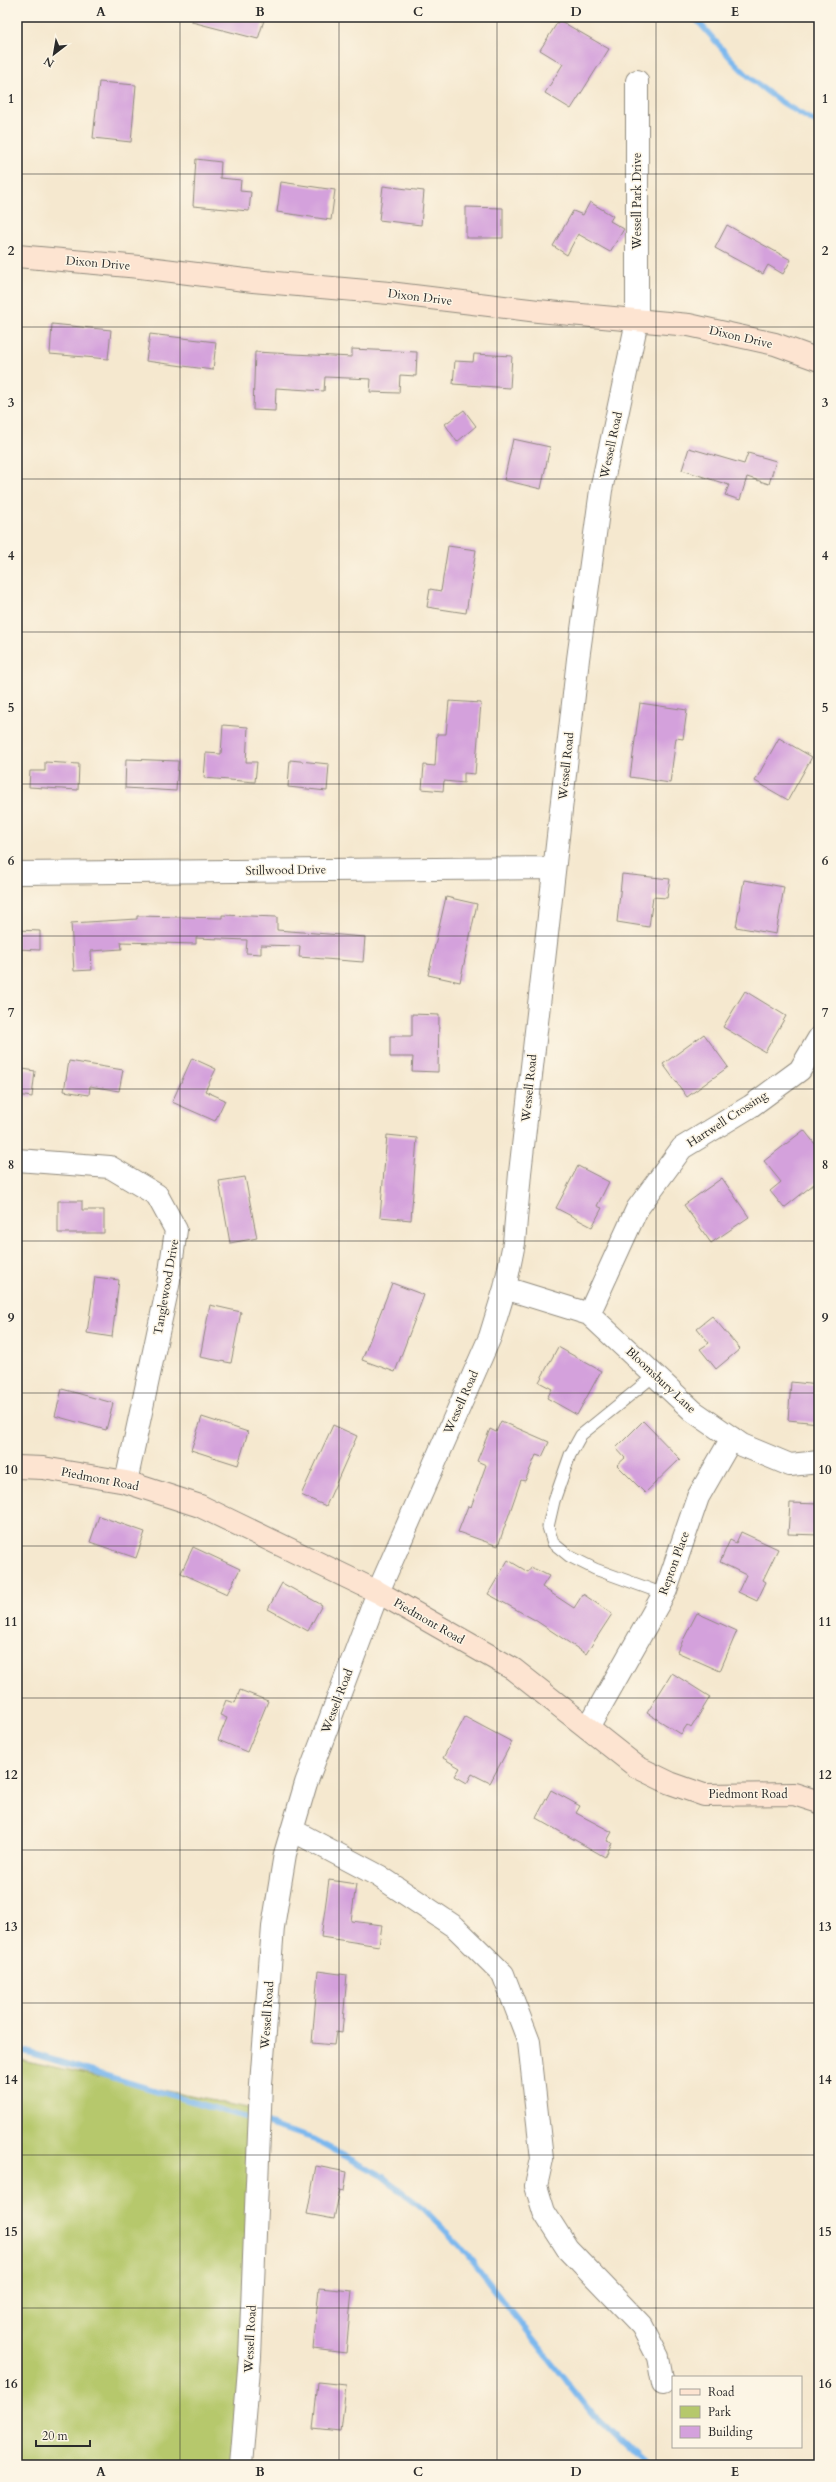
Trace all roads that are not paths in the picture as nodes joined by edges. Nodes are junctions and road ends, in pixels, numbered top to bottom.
1 (637, 81) dead end
2 (17, 256) edge
3 (637, 321) junction
4 (819, 360) edge
5 (554, 868) junction
6 (17, 873) edge
7 (819, 1038) edge
8 (17, 1160) edge
9 (505, 1288) junction
10 (589, 1314) junction
11 (655, 1375) junction
12 (732, 1438) junction
13 (819, 1462) edge
14 (17, 1467) edge
15 (126, 1482) junction
16 (378, 1592) junction
17 (664, 1594) junction
18 (588, 1728) junction
19 (819, 1802) edge
20 (292, 1830) junction
21 (662, 2384) dead end
22 (241, 2465) edge

1 - 3 street, Wessell Park Drive
2 - 3 street, Dixon Drive
3 - 4 street, Dixon Drive
3 - 5 street, Wessell Road
5 - 6 street, Stillwood Drive
5 - 9 street, Wessell Road
7 - 10 street, Hartwell Crossing
8 - 15 street, Tanglewood Drive
9 - 10 street, Bloomsbury Lane
9 - 16 street, Wessell Road
10 - 11 street, Bloomsbury Lane
11 - 12 street, Bloomsbury Lane
11 - 17 lane
12 - 13 street, Bloomsbury Lane
12 - 17 street, Repton Place
14 - 15 street, Piedmont Road
15 - 16 street, Piedmont Road
16 - 18 street, Piedmont Road
16 - 20 street, Wessell Road
17 - 18 street, Repton Place
18 - 19 street, Piedmont Road
20 - 21 street
20 - 22 street, Wessell Road

